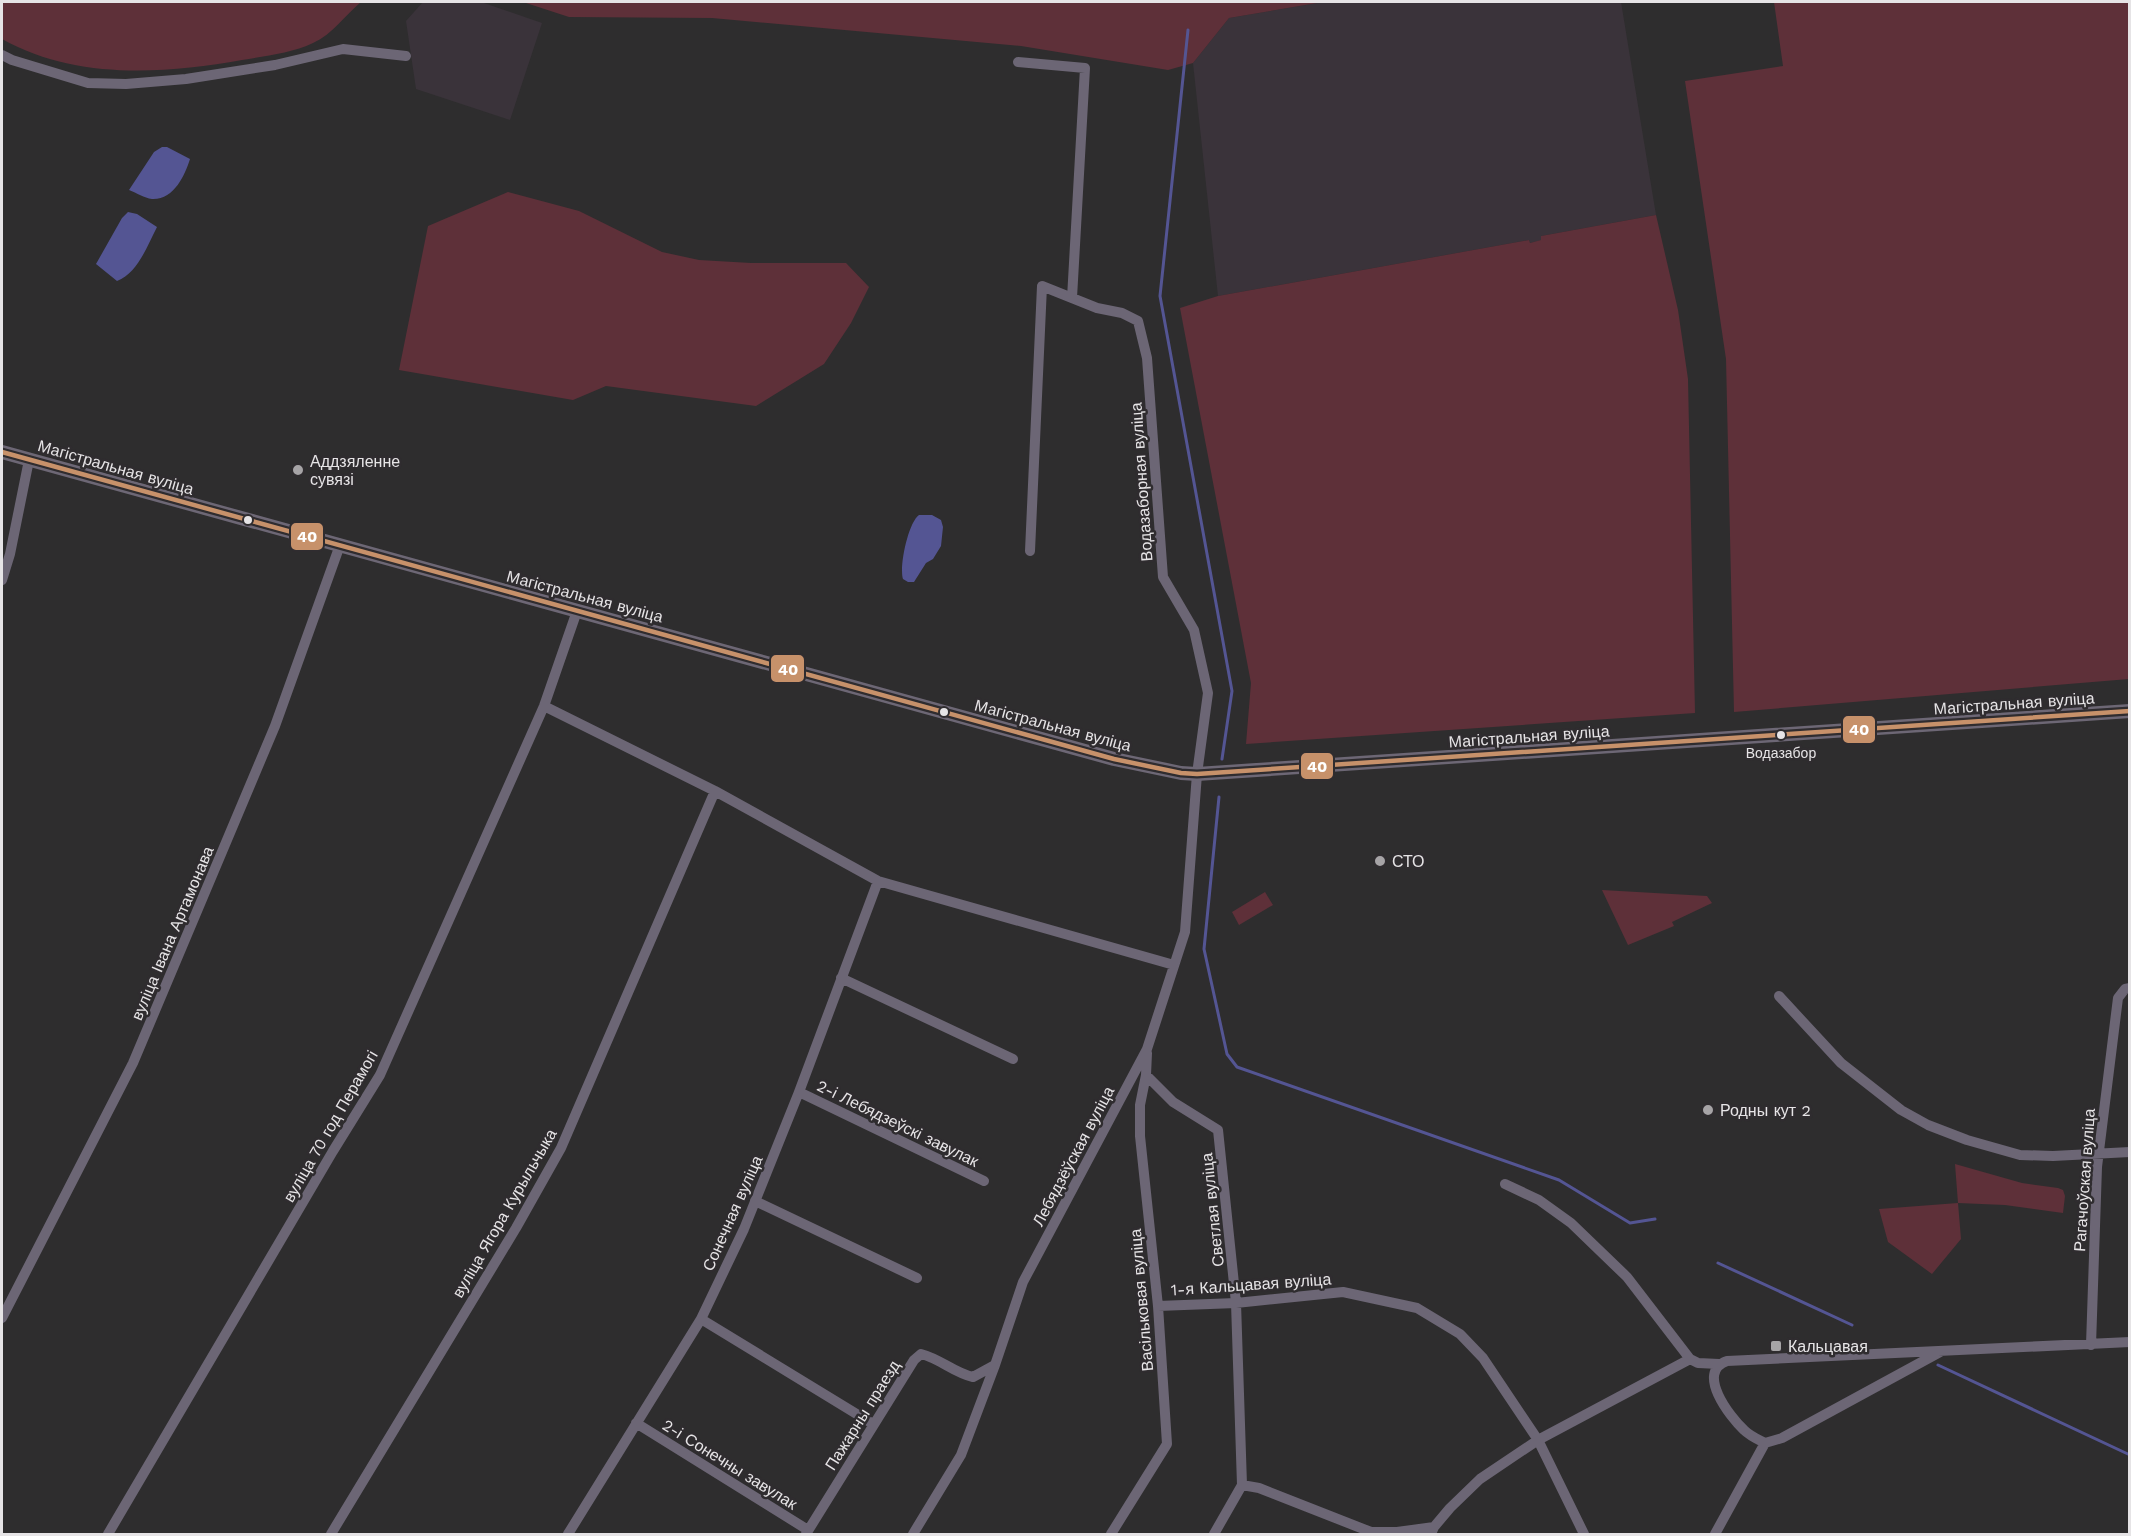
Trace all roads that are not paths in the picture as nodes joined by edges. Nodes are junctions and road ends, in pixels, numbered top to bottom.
1 (2, 55) edge
2 (406, 56) dead end
3 (1018, 62) dead end
4 (1072, 298) junction
5 (2, 452) edge
6 (29, 460) junction
7 (340, 545) junction
8 (1030, 551) dead end
9 (2, 580) edge
10 (577, 611) junction
11 (544, 706) junction
12 (2130, 711) edge
13 (1197, 774) junction
14 (715, 791) junction
15 (878, 881) junction
16 (1174, 965) junction
17 (841, 978) junction
18 (2130, 988) edge
19 (1779, 996) dead end
20 (1147, 1049) junction
21 (1013, 1059) dead end
22 (1146, 1076) junction
23 (799, 1092) junction
24 (1121, 1098) junction
25 (1140, 1105) junction
26 (2130, 1152) edge
27 (2098, 1154) junction
28 (984, 1181) dead end
29 (1505, 1184) dead end
30 (755, 1202) junction
31 (918, 1278) dead end
32 (1236, 1303) junction
33 (1158, 1306) junction
34 (2, 1318) edge
35 (701, 1319) junction
36 (2130, 1342) edge
37 (2091, 1345) junction
38 (1940, 1352) junction
39 (1689, 1359) junction
40 (1719, 1364) junction
41 (995, 1365) junction
42 (636, 1423) junction
43 (873, 1424) junction
44 (1538, 1440) junction
45 (1765, 1443) junction
46 (1242, 1485) junction
47 (1432, 1531) edge
48 (807, 1532) edge
49 (1373, 1533) edge
50 (108, 1534) edge
51 (330, 1534) edge
52 (570, 1534) edge
53 (914, 1534) edge
54 (1111, 1534) edge
55 (1214, 1534) edge
56 (1584, 1534) edge
57 (1715, 1534) edge

1 - 2 street
3 - 4 street
4 - 8 street, Водазаборная вуліца
4 - 13 street, Водазаборная вуліца
5 - 6 main road, Магістральная вуліца
6 - 7 main road, Магістральная вуліца
6 - 9 street
7 - 10 main road, Магістральная вуліца
7 - 34 street, вуліца Івана Артамонава
10 - 11 street, вуліца 70 год Перамогі
10 - 13 main road, Магістральная вуліца
11 - 14 street
11 - 50 street, вуліца 70 год Перамогі
12 - 13 main road, Магістральная вуліца
13 - 16 street, Лебядзёўская вуліца
14 - 15 street
14 - 51 street, вуліца Ягора Курыльчыка
15 - 16 street
15 - 17 street, Сонечная вуліца
16 - 20 street, Лебядзёўская вуліца
17 - 21 street
17 - 23 street, Сонечная вуліца
18 - 27 street, Рагачоўская вуліца
19 - 27 street
20 - 22 street, Васільковая вуліца
20 - 24 street, Лебядзёўская вуліца
22 - 25 street, Васільковая вуліца
22 - 32 street, Светлая вуліца
23 - 28 street, 2-і Лебядзеўскі завулак
23 - 30 street, Сонечная вуліца
24 - 25 street
24 - 41 street, Лебядзёўская вуліца
25 - 33 street, Васільковая вуліца
26 - 27 street
27 - 37 street, Рагачоўская вуліца
29 - 39 street
30 - 31 street
30 - 35 street, Сонечная вуліца
32 - 33 street, 1-я Кальцавая вуліца
32 - 44 street, 1-я Кальцавая вуліца
32 - 46 street, Светлая вуліца
33 - 54 street, Васільковая вуліца
35 - 42 street, Сонечная вуліца
35 - 43 street
36 - 37 street
37 - 38 street
38 - 40 street
38 - 45 street
39 - 40 street
39 - 44 street
40 - 45 street
41 - 43 street, Пажарны праезд
41 - 53 street, Лебядзёўская вуліца
42 - 48 street, 2-і Сонечны завулак
42 - 52 street, Сонечная вуліца
43 - 48 street, Пажарны праезд
44 - 47 street
44 - 56 street, 1-я Кальцавая вуліца
45 - 57 street
46 - 49 street
46 - 55 street
47 - 49 street

